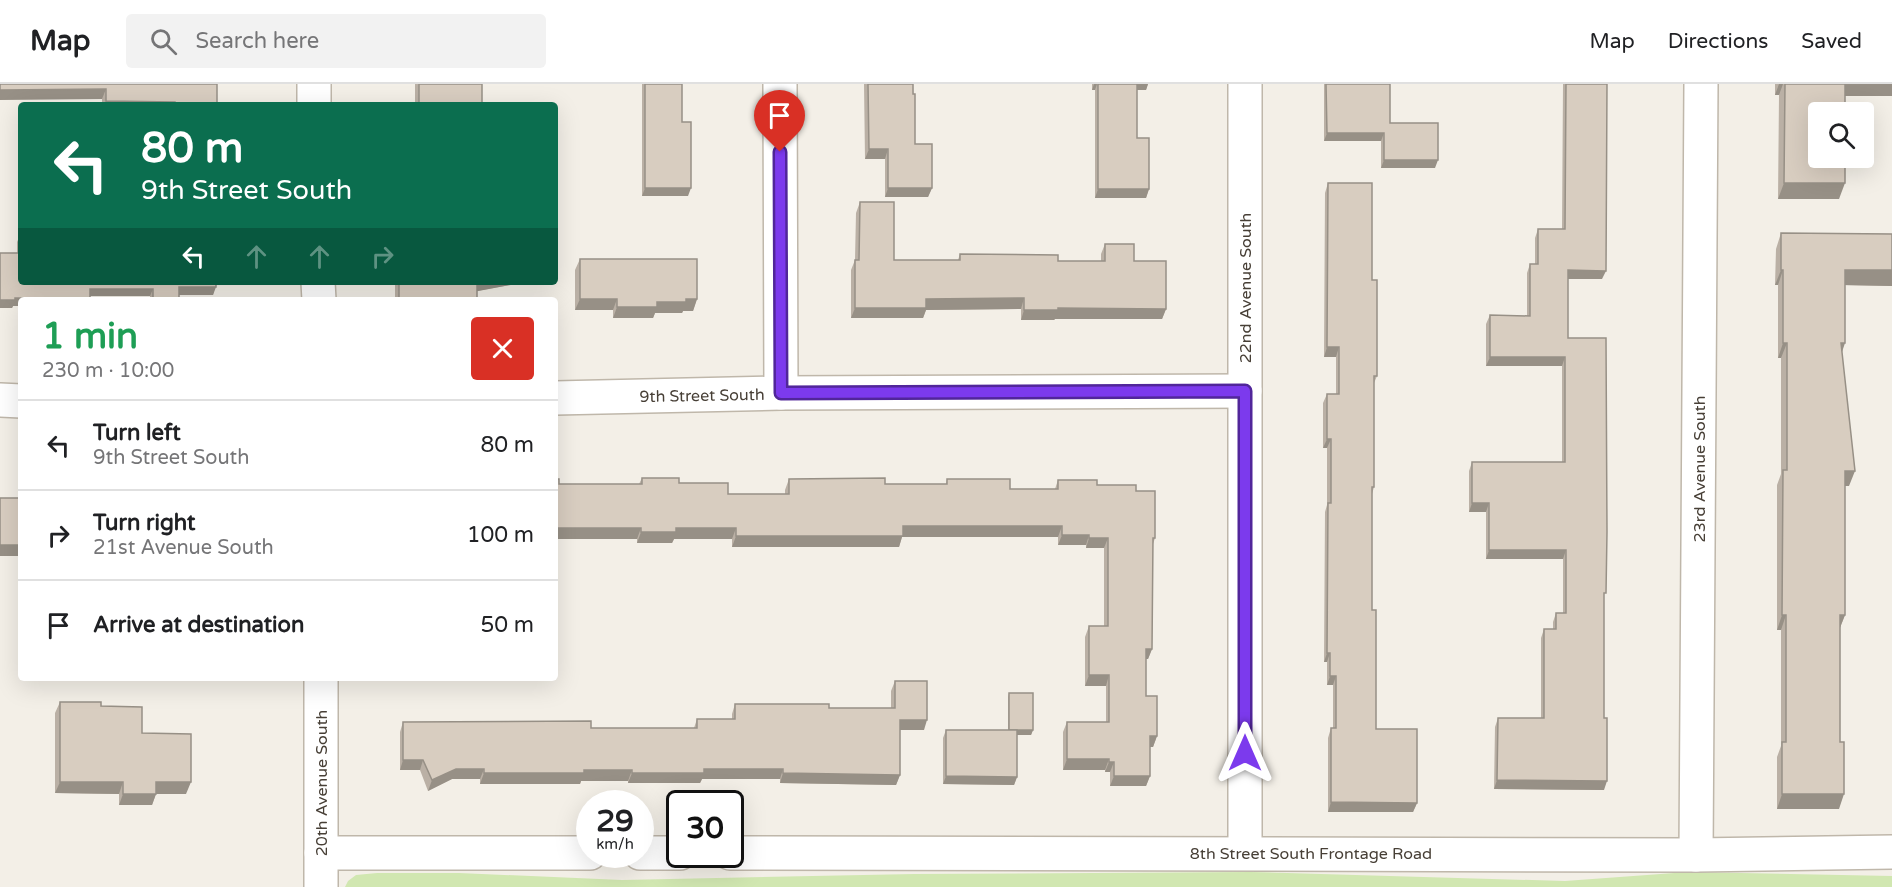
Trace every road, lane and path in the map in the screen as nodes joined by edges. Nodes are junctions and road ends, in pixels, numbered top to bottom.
1 (314, 84) edge
2 (780, 84) edge
3 (1245, 84) edge
4 (1701, 84) edge
5 (314, 102) edge
6 (1245, 391) junction
7 (781, 393) junction
8 (558, 398) edge
9 (0, 400) edge
10 (18, 401) edge
11 (321, 681) edge
12 (1892, 852) edge
13 (321, 853) junction
14 (576, 853) edge
15 (744, 853) edge
16 (1245, 853) junction
17 (1696, 855) junction
18 (321, 887) edge

1 - 5 street
2 - 7 street
3 - 6 street, 22nd Avenue South
4 - 17 street, 23rd Avenue South
6 - 7 street, 9th Street South
6 - 16 street, 22nd Avenue South
7 - 8 street, 9th Street South
9 - 10 street
11 - 13 street, 20th Avenue South
12 - 17 street, 8th Street South Frontage Road
13 - 14 street
13 - 18 street, 20th Avenue South
15 - 16 street, 8th Street South Frontage Road
16 - 17 street, 8th Street South Frontage Road

